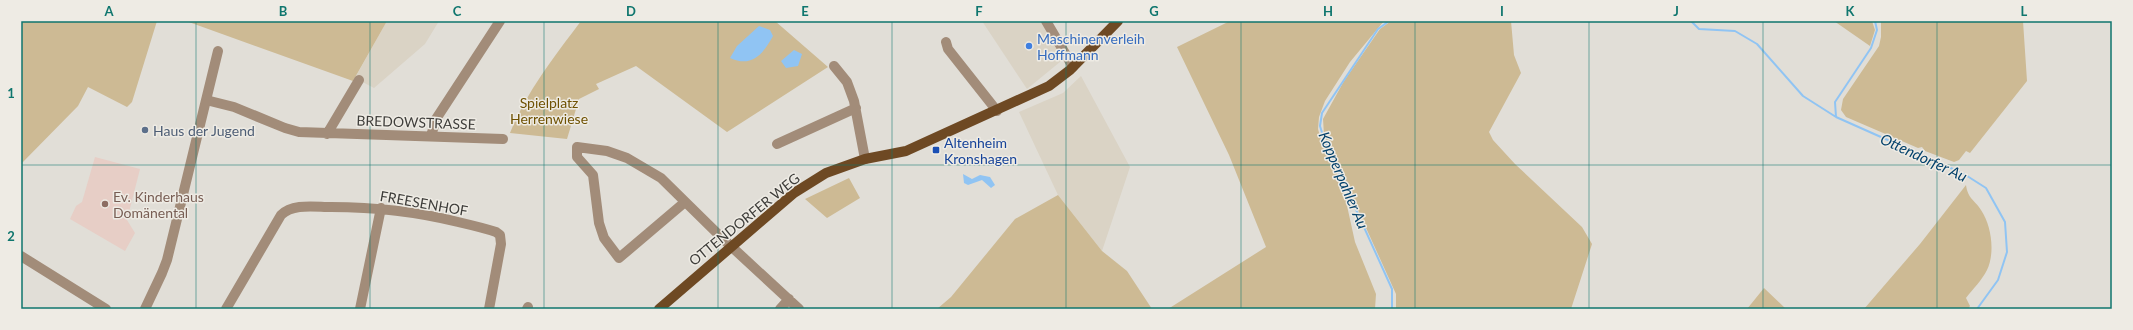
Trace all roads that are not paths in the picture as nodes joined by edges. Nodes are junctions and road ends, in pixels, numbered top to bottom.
1 (500, 21) edge
2 (1046, 21) edge
3 (1118, 21) edge
4 (946, 42) dead end
5 (218, 51) dead end
6 (834, 66) dead end
7 (1073, 66) junction
8 (359, 80) dead end
9 (206, 100) junction
10 (856, 108) junction
11 (997, 111) junction
12 (327, 134) junction
13 (431, 136) junction
14 (503, 139) dead end
15 (777, 144) dead end
16 (865, 159) junction
17 (685, 202) junction
18 (381, 208) junction
19 (731, 246) junction
20 (21, 256) edge
21 (789, 299) junction
22 (106, 309) edge
23 (145, 309) edge
24 (226, 309) edge
25 (360, 309) edge
26 (488, 309) edge
27 (659, 309) edge
28 (780, 309) edge
29 (800, 309) edge

1 - 13 street
2 - 7 street
3 - 7 main road, OTTENDORFER WEG
4 - 11 street
5 - 9 street
6 - 10 street
7 - 11 main road, OTTENDORFER WEG
8 - 12 street, BREDOWSTRASSE
9 - 12 street, BREDOWSTRASSE
9 - 23 street
10 - 15 street
10 - 16 street
11 - 16 main road, OTTENDORFER WEG
12 - 13 street, BREDOWSTRASSE
13 - 14 street, BREDOWSTRASSE
16 - 19 main road, OTTENDORFER WEG
17 - 17 street
17 - 19 street
18 - 24 street, FREESENHOF
18 - 25 street
18 - 26 street, FREESENHOF
19 - 21 street
19 - 27 main road, OTTENDORFER WEG
20 - 22 street
21 - 28 street
21 - 29 street

